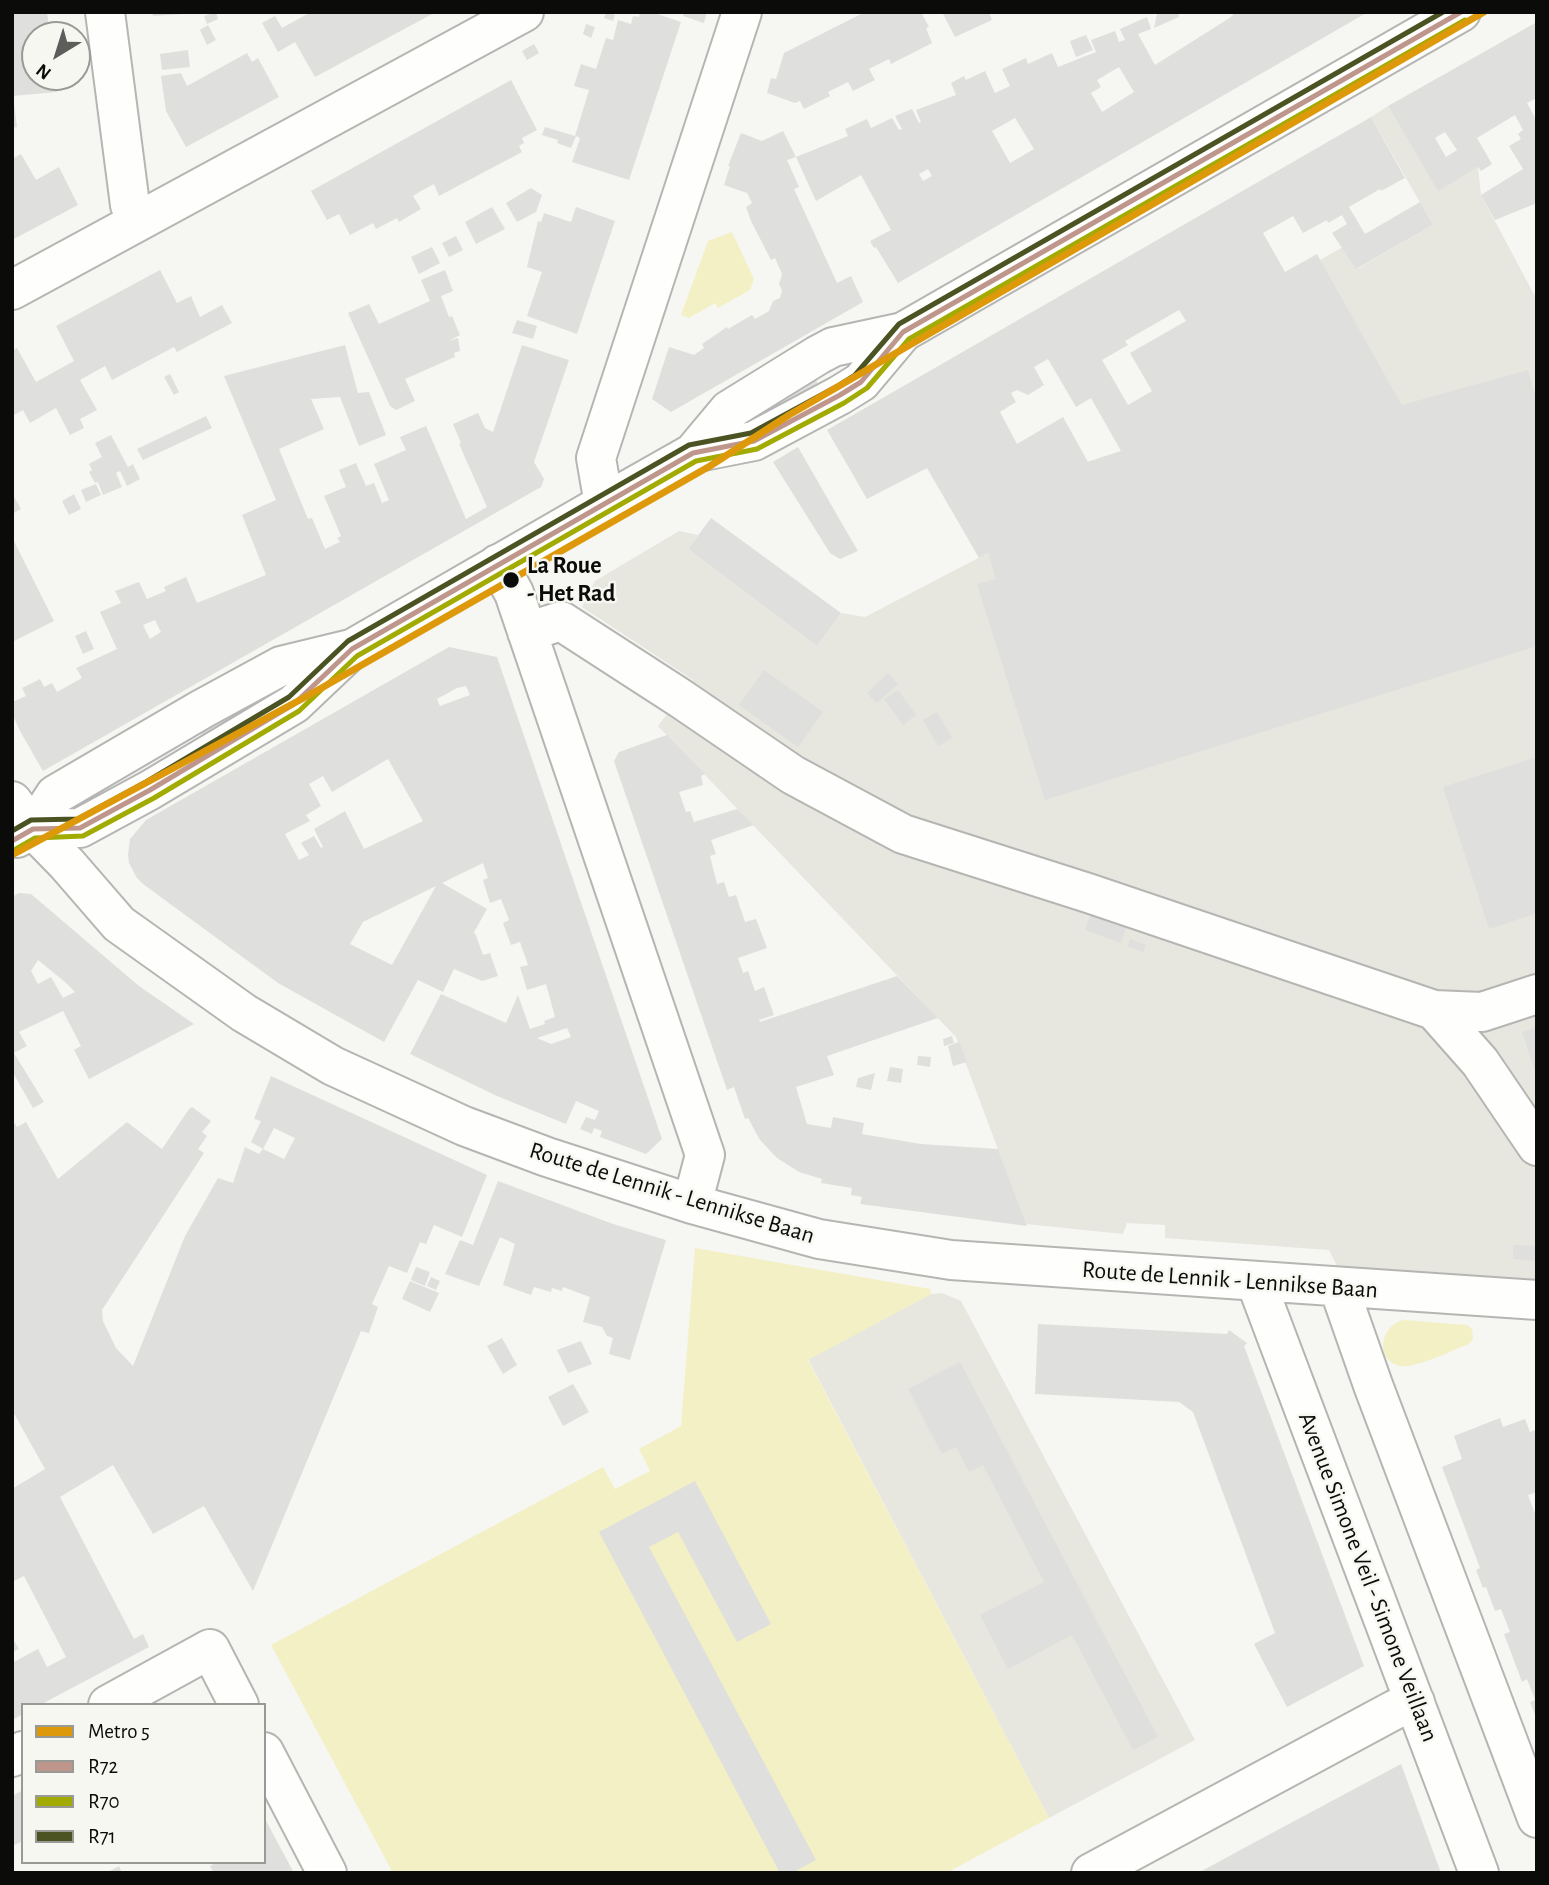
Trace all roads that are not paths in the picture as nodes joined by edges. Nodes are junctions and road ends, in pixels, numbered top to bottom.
1 (104, 12) edge
2 (524, 12) edge
3 (742, 12) edge
4 (1461, 12) edge
5 (137, 222) junction
6 (12, 290) edge
7 (604, 504) junction
8 (498, 564) junction
9 (527, 632) junction
10 (19, 823) edge
11 (1537, 994) edge
12 (1434, 1010) junction
13 (1537, 1146) edge
14 (692, 1205) junction
15 (1256, 1282) junction
16 (1339, 1288) junction
17 (1537, 1300) edge
18 (1415, 1702) junction
19 (112, 1703) edge
20 (238, 1703) edge
21 (266, 1756) edge
22 (1537, 1818) edge
23 (327, 1873) edge
24 (1091, 1873) edge
25 (1479, 1873) edge

1 - 5 street
2 - 5 street
3 - 7 street
4 - 7 street
5 - 6 street
7 - 8 street
8 - 9 street
8 - 10 street
9 - 12 street
9 - 14 street
10 - 14 street, Route de Lennik - Lennikse Baan
11 - 12 street
12 - 13 street
14 - 15 street, Route de Lennik - Lennikse Baan
15 - 16 street, Route de Lennik - Lennikse Baan
15 - 18 street, Avenue Simone Veil - Simone Veillaan
16 - 17 street, Route de Lennik - Lennikse Baan
16 - 22 street
18 - 24 street
18 - 25 street, Avenue Simone Veil - Simone Veillaan
19 - 20 street
21 - 23 street

